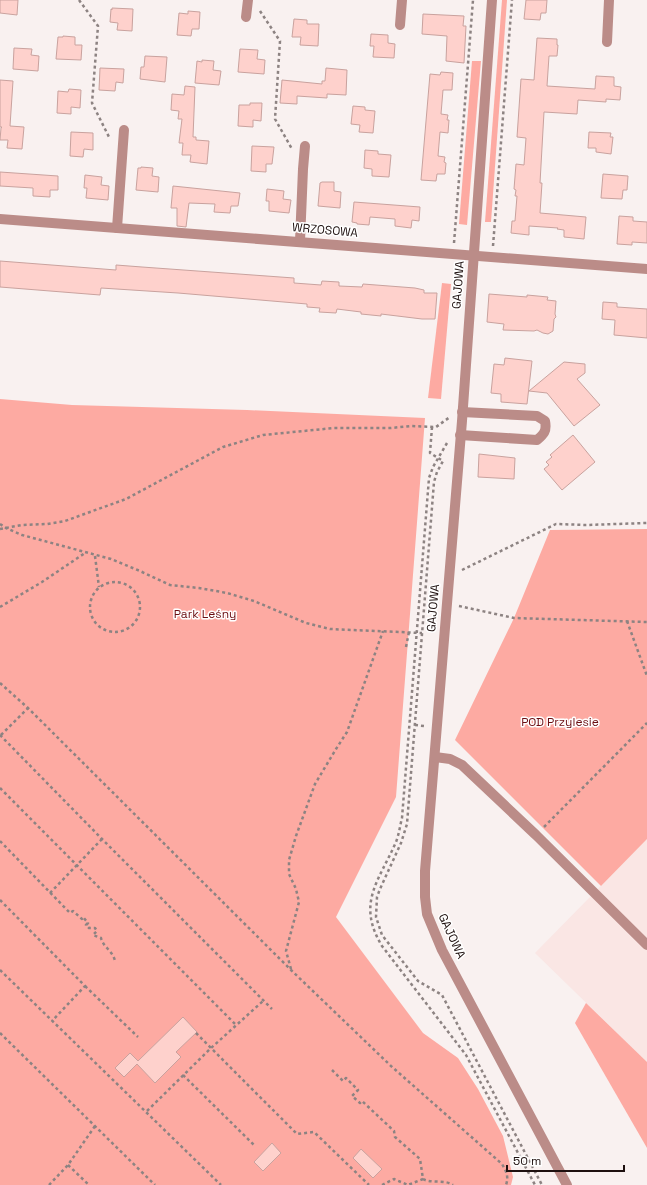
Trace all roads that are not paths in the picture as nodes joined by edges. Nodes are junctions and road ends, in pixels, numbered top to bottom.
1 (248, 0) edge
2 (402, 0) edge
3 (492, 0) edge
4 (609, 0) edge
5 (246, 17) dead end
6 (400, 25) dead end
7 (607, 42) dead end
8 (124, 130) dead end
9 (305, 146) dead end
10 (0, 219) edge
11 (117, 228) junction
12 (300, 241) junction
13 (474, 255) junction
14 (647, 269) edge
15 (462, 412) junction
16 (460, 434) junction
17 (434, 757) junction
18 (647, 945) edge
19 (567, 1185) edge

1 - 5 street
2 - 6 street
3 - 13 street, GAJOWA
4 - 7 street
8 - 11 street
9 - 12 street
10 - 11 street, WRZOSOWA
11 - 12 street, WRZOSOWA
12 - 13 street, WRZOSOWA
13 - 14 street, WRZOSOWA
13 - 15 street, GAJOWA
15 - 16 street, GAJOWA
15 - 16 street
16 - 17 street, GAJOWA
17 - 18 street
17 - 19 street, GAJOWA

